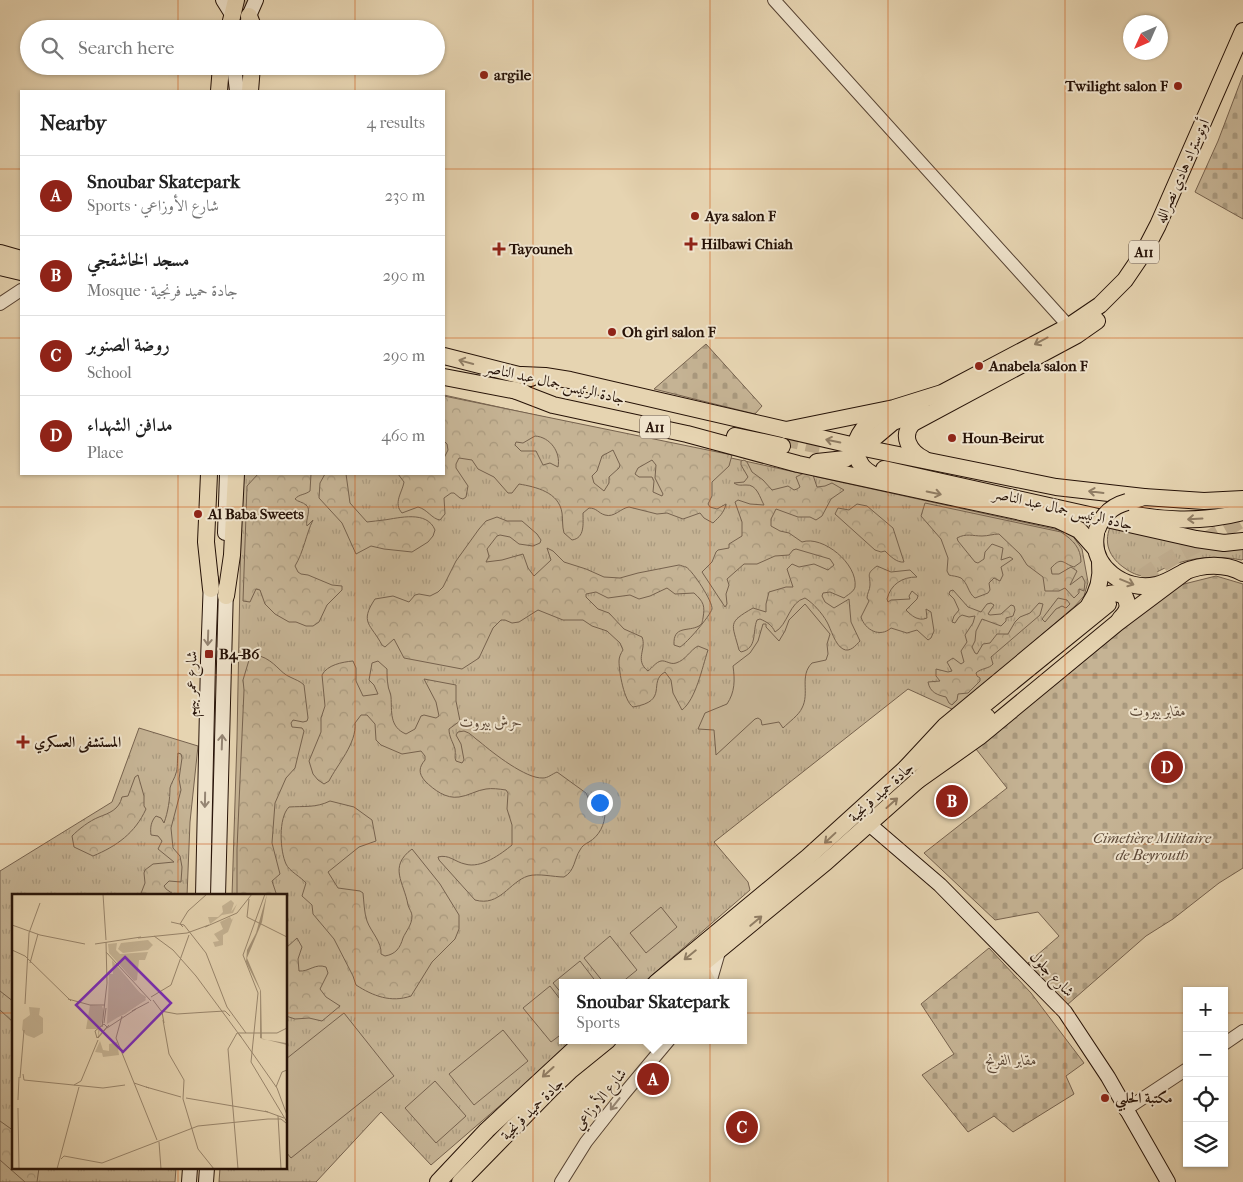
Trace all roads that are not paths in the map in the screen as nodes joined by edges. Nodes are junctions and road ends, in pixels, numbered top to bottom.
1 (223, 0) edge
2 (237, 0) edge
3 (256, 0) edge
4 (774, 0) edge
5 (238, 20) edge
6 (241, 20) edge
7 (245, 20) edge
8 (1243, 31) edge
9 (1243, 52) edge
10 (220, 75) edge
11 (235, 75) edge
12 (241, 75) edge
13 (251, 75) edge
14 (219, 90) edge
15 (238, 90) edge
16 (238, 90) edge
17 (250, 90) edge
18 (0, 254) edge
19 (20, 259) edge
20 (0, 266) edge
21 (20, 272) edge
22 (20, 291) edge
23 (0, 304) edge
24 (1073, 331) junction
25 (445, 356) edge
26 (445, 376) edge
27 (514, 390) junction
28 (951, 396) junction
29 (894, 408) junction
30 (784, 438) junction
31 (858, 449) junction
32 (929, 461) junction
33 (798, 464) junction
34 (885, 470) junction
35 (209, 475) edge
36 (215, 475) edge
37 (227, 475) edge
38 (236, 475) edge
39 (1144, 497) junction
40 (1243, 499) edge
41 (1243, 512) edge
42 (1243, 541) edge
43 (1098, 555) junction
44 (1185, 572) junction
45 (1243, 573) edge
46 (211, 589) junction
47 (226, 596) junction
48 (1087, 608) junction
49 (1113, 614) junction
50 (905, 770) junction
51 (870, 824) junction
52 (202, 894) edge
53 (218, 894) edge
54 (715, 945) junction
55 (694, 971) junction
56 (662, 979) edge
57 (685, 979) edge
58 (706, 979) edge
59 (710, 979) edge
60 (1243, 1032) edge
61 (1228, 1041) edge
62 (580, 1044) edge
63 (603, 1044) edge
64 (667, 1044) edge
65 (1183, 1072) edge
66 (1126, 1110) junction
67 (438, 1182) edge
68 (460, 1182) edge
69 (561, 1182) edge
70 (1168, 1182) edge

1 - 5 main road
2 - 6 main road
3 - 7 main road
4 - 24 street
8 - 24 main road, أوتوستراد هادي نصرالله / A11
9 - 24 main road, أوتوستراد هادي نصرالله / A11
10 - 14 main road
11 - 15 main road
12 - 16 main road
13 - 17 main road
18 - 19 main road
20 - 21 main road
22 - 23 street
24 - 28 main road, أوتوستراد هادي نصرالله / A11
30 -> 25 main road, جادة الرئيس جمال عبد الناصر / A11
26 - 27 main road, جادة الرئيس جمال عبد الناصر / A11
27 - 30 main road, جادة الرئيس جمال عبد الناصر
27 - 33 main road, A11
28 - 29 main road, A11
28 - 31 main road, A11
28 - 32 main road
29 - 30 main road, A11
29 - 31 main road
31 -> 30 main road
31 - 32 main road
31 - 33 main road, A11
31 - 34 main road
39 -> 32 main road
33 - 34 main road
41 -> 34 main road, جادة الرئيس جمال عبد الناصر
34 - 42 main road, جادة الرئيس جمال عبد الناصر
34 -> 43 main road
35 - 46 main road
36 - 46 main road, شارع عمر بيهم
37 - 47 main road
38 - 47 main road
39 - 40 main road
39 - 43 main road, bridge
43 -> 44 main road
43 - 48 main road
44 - 45 main road
44 - 49 main road
46 -> 52 main road, شارع عمر بيهم
53 -> 47 main road
48 - 49 main road
48 - 50 main road
49 - 50 main road, جادة حميد فرنجية
51 -> 49 main road, جادة حميد فرنجية
50 -> 54 main road, جادة حميد فرنجية
54 -> 51 main road, جادة حميد فرنجية
51 - 66 main road, شارع جلول
54 - 55 main road, جادة حميد فرنجية
54 -> 56 main road, جادة حميد فرنجية
54 - 59 street
55 - 57 main road, جادة حميد فرنجية
55 - 58 main road
60 - 61 street
62 -> 67 main road, جادة حميد فرنجية
63 - 68 main road, جادة حميد فرنجية
64 -> 69 street, شارع الأوزاعي
65 - 66 street
66 - 70 main road, شارع جلول

